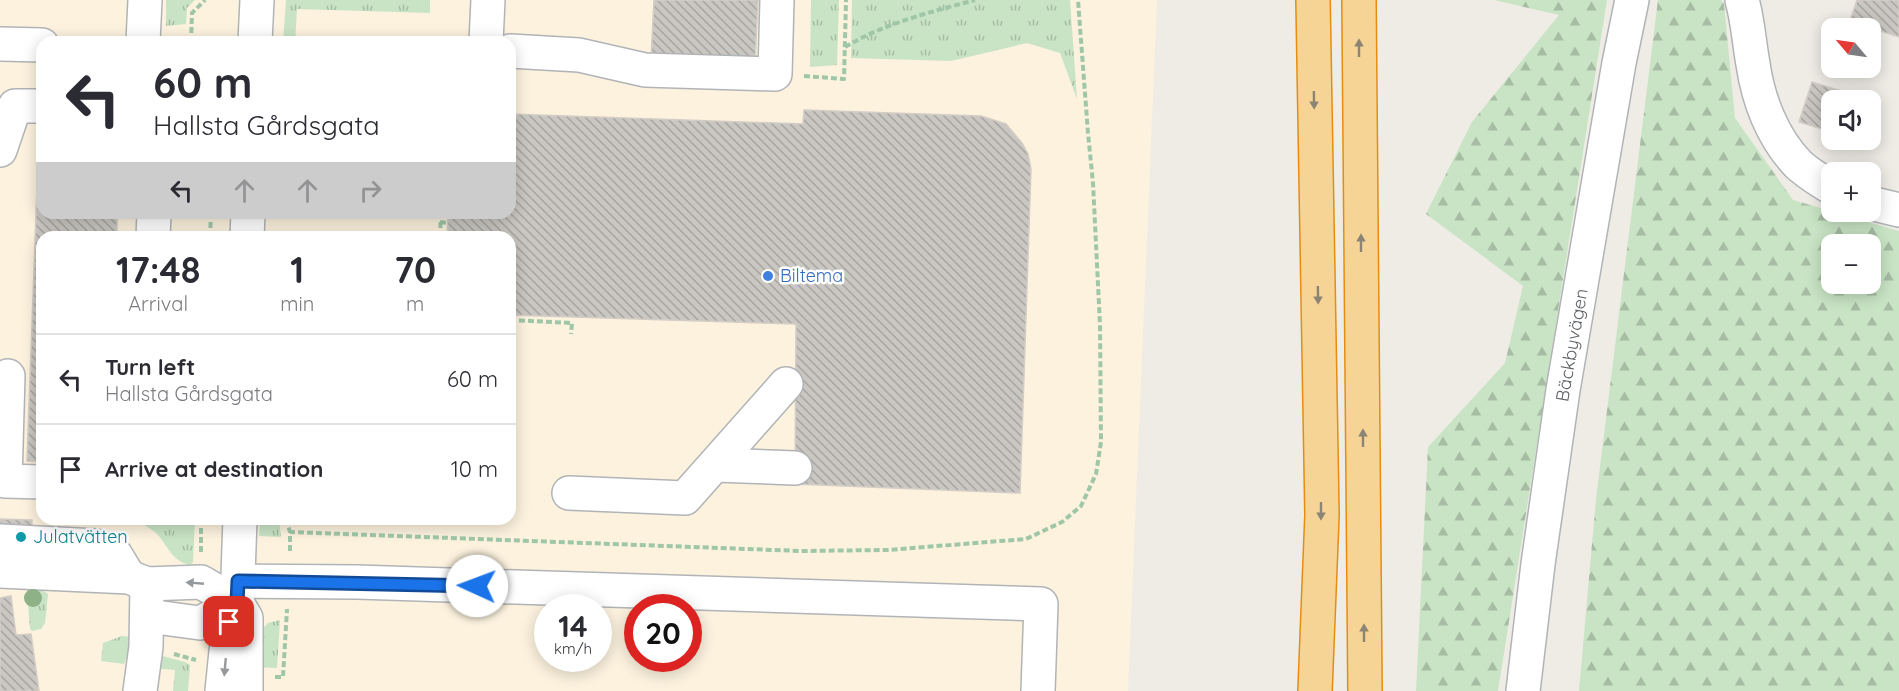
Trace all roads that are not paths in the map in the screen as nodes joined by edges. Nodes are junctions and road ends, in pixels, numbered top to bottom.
1 (145, 0) edge
2 (257, 0) edge
3 (488, 0) edge
4 (777, 0) edge
5 (1313, 0) edge
6 (1359, 0) edge
7 (1632, 0) edge
8 (1742, 0) edge
9 (143, 36) edge
10 (255, 36) edge
11 (486, 36) edge
12 (0, 44) edge
13 (36, 45) edge
14 (516, 51) edge
15 (36, 106) edge
16 (0, 150) edge
17 (1821, 180) edge
18 (8, 376) dead end
19 (786, 384) dead end
20 (715, 465) junction
21 (795, 468) dead end
22 (36, 482) edge
23 (569, 493) dead end
24 (240, 525) edge
25 (0, 541) edge
26 (0, 571) edge
27 (141, 592) junction
28 (237, 592) junction
29 (140, 691) edge
30 (222, 691) edge
31 (246, 691) edge
32 (1038, 691) edge
33 (1315, 691) edge
34 (1365, 691) edge
35 (1523, 691) edge

1 - 9 street
2 - 10 street
3 - 11 street
4 - 14 street
5 -> 33 highway
34 -> 6 highway
7 - 35 street, Bäckbyvägen
8 - 17 street
12 - 13 street
15 - 16 street
18 - 22 street
19 - 20 street
20 - 21 street
20 - 23 street
24 - 28 street
25 - 27 street
26 - 27 street
27 - 28 street
27 - 29 street
28 -> 30 street
28 - 31 street
28 - 32 street

